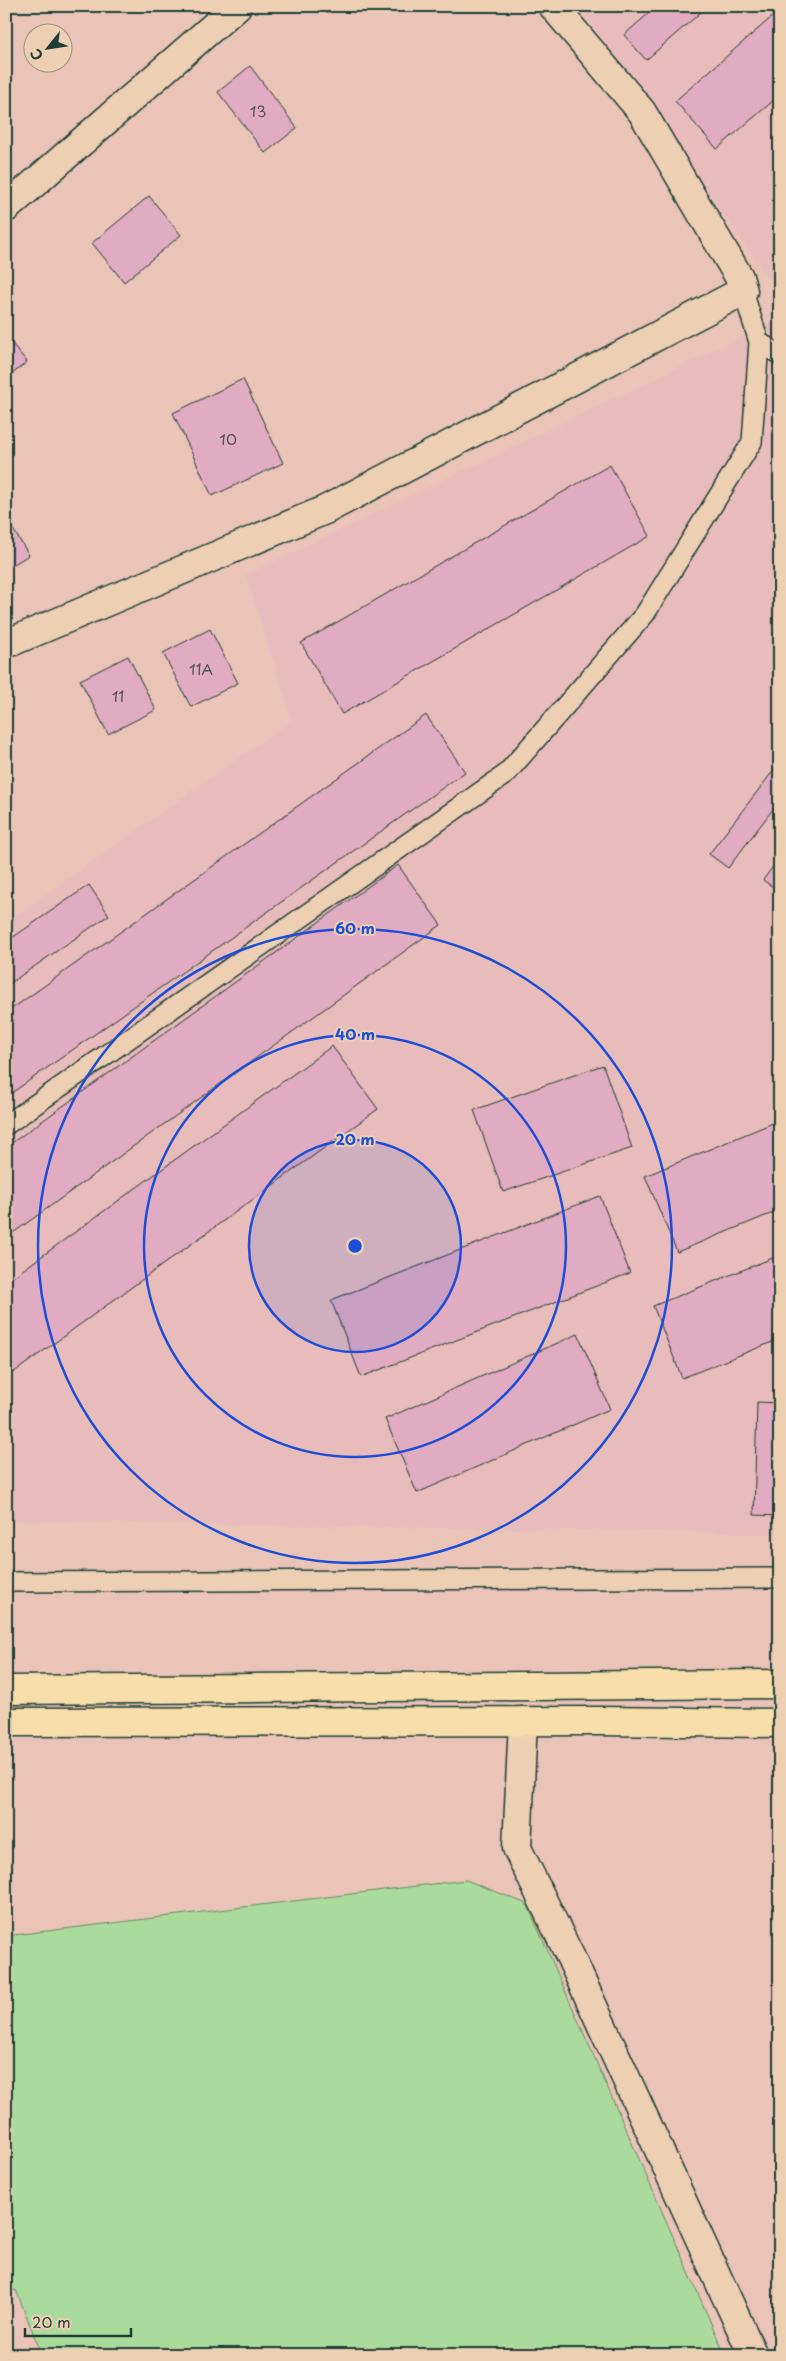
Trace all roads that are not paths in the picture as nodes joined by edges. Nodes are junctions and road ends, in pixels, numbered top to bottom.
1 (237, 6) edge
2 (553, 6) edge
3 (6, 208) edge
4 (743, 291) junction
5 (759, 342) junction
6 (780, 355) edge
7 (6, 644) edge
8 (6, 1125) edge
9 (780, 1578) edge
10 (6, 1582) edge
11 (780, 1684) edge
12 (6, 1690) edge
13 (524, 1721) junction
14 (6, 1722) edge
15 (780, 1723) edge
16 (754, 2355) edge

1 - 3 street
2 - 4 street
4 - 5 lane
4 - 7 street
5 - 6 lane
5 - 8 lane
9 - 10 lane
11 - 12 highway
13 - 14 highway
13 - 15 highway
13 - 16 street

